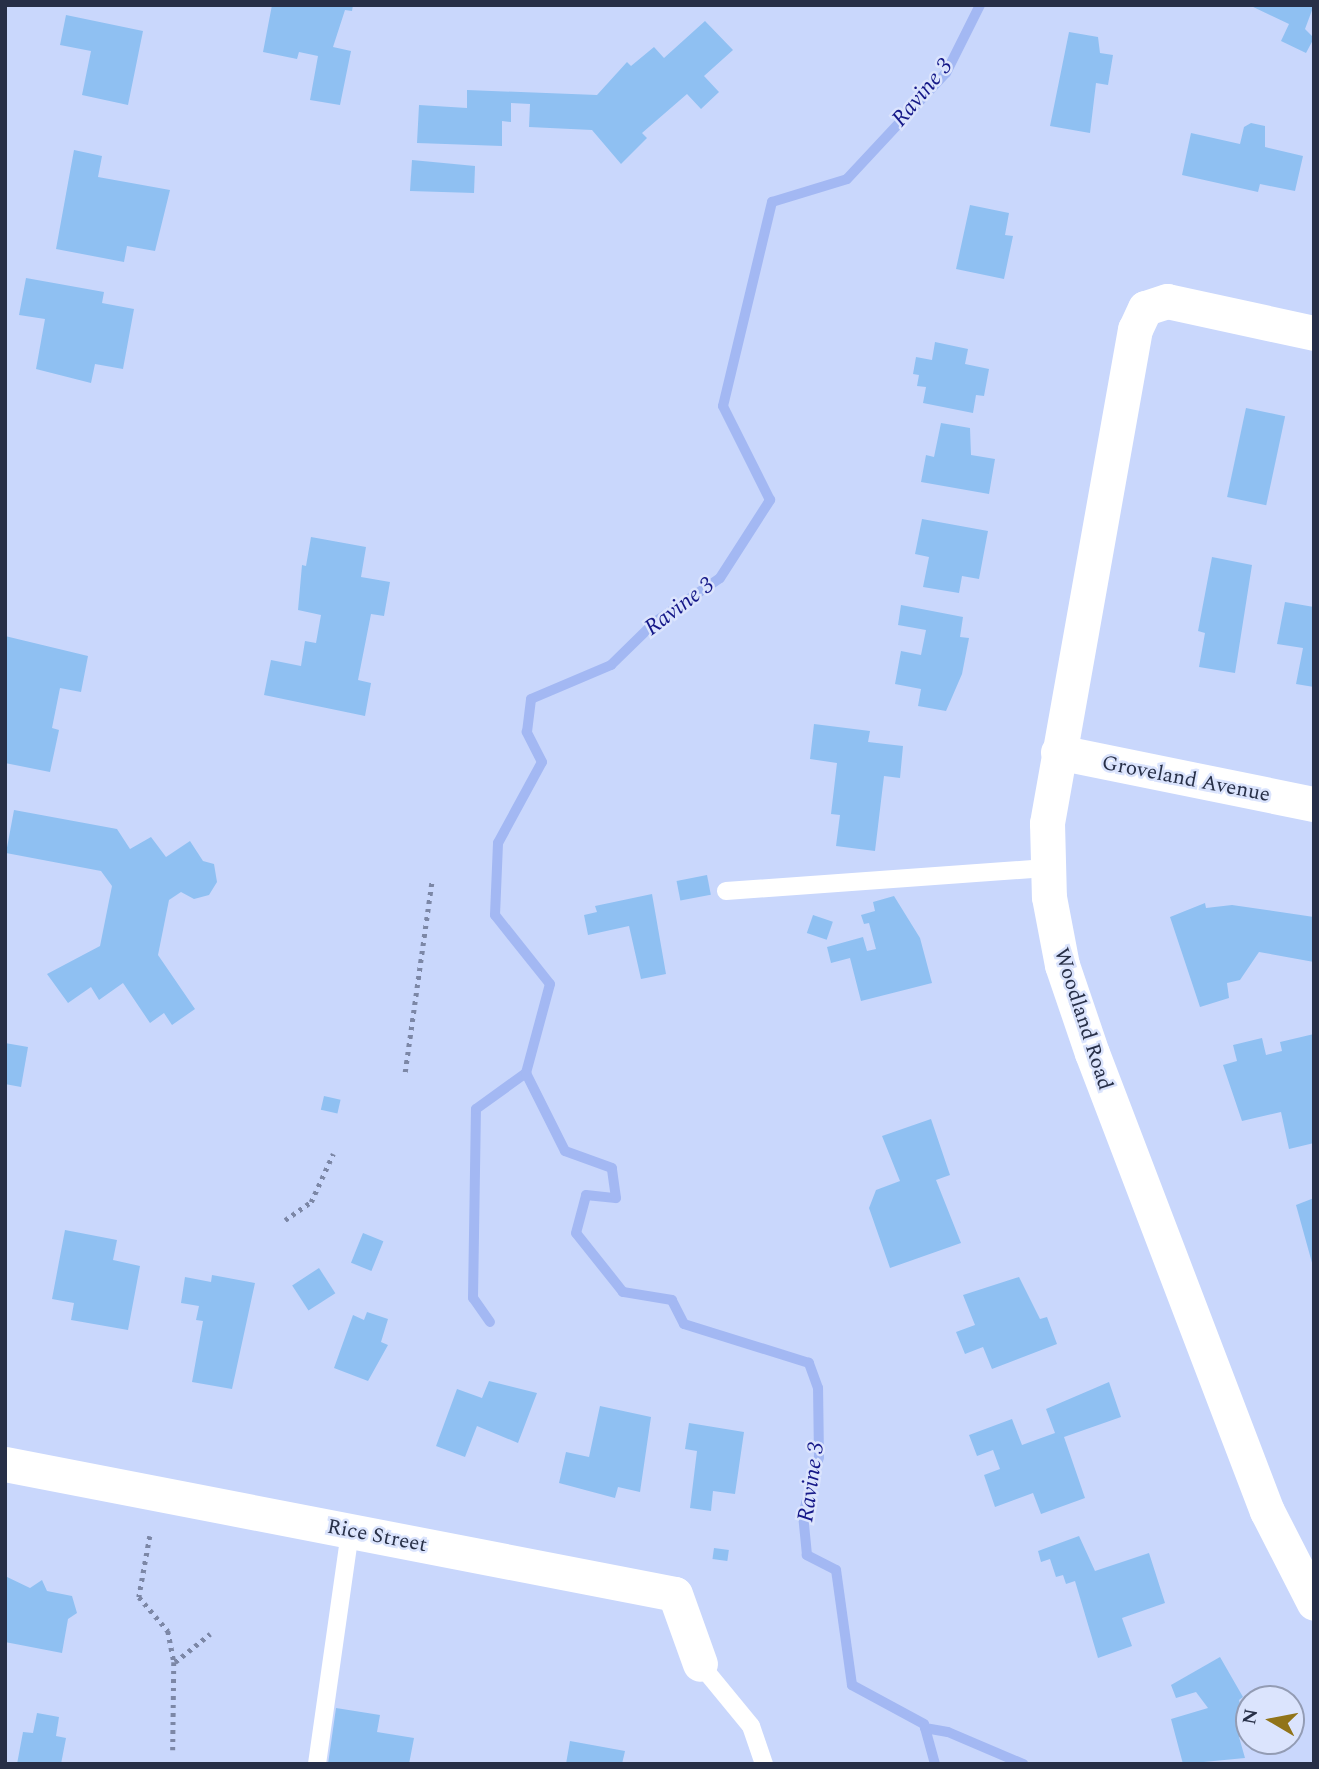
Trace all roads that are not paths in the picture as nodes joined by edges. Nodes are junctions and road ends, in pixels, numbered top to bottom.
1 (1314, 333) edge
2 (1058, 752) junction
3 (1314, 804) edge
4 (1049, 868) junction
5 (726, 891) dead end
6 (5, 1464) edge
7 (350, 1531) junction
8 (1314, 1603) edge
9 (700, 1664) joint
10 (317, 1764) edge
11 (764, 1764) edge

1 - 2 street, Woodland Road
2 - 3 street, Groveland Avenue
2 - 4 street, Woodland Road
4 - 5 lane
4 - 8 street, Woodland Road
6 - 7 street, Rice Street
7 - 9 street, Rice Street
7 - 10 lane
9 - 11 lane

